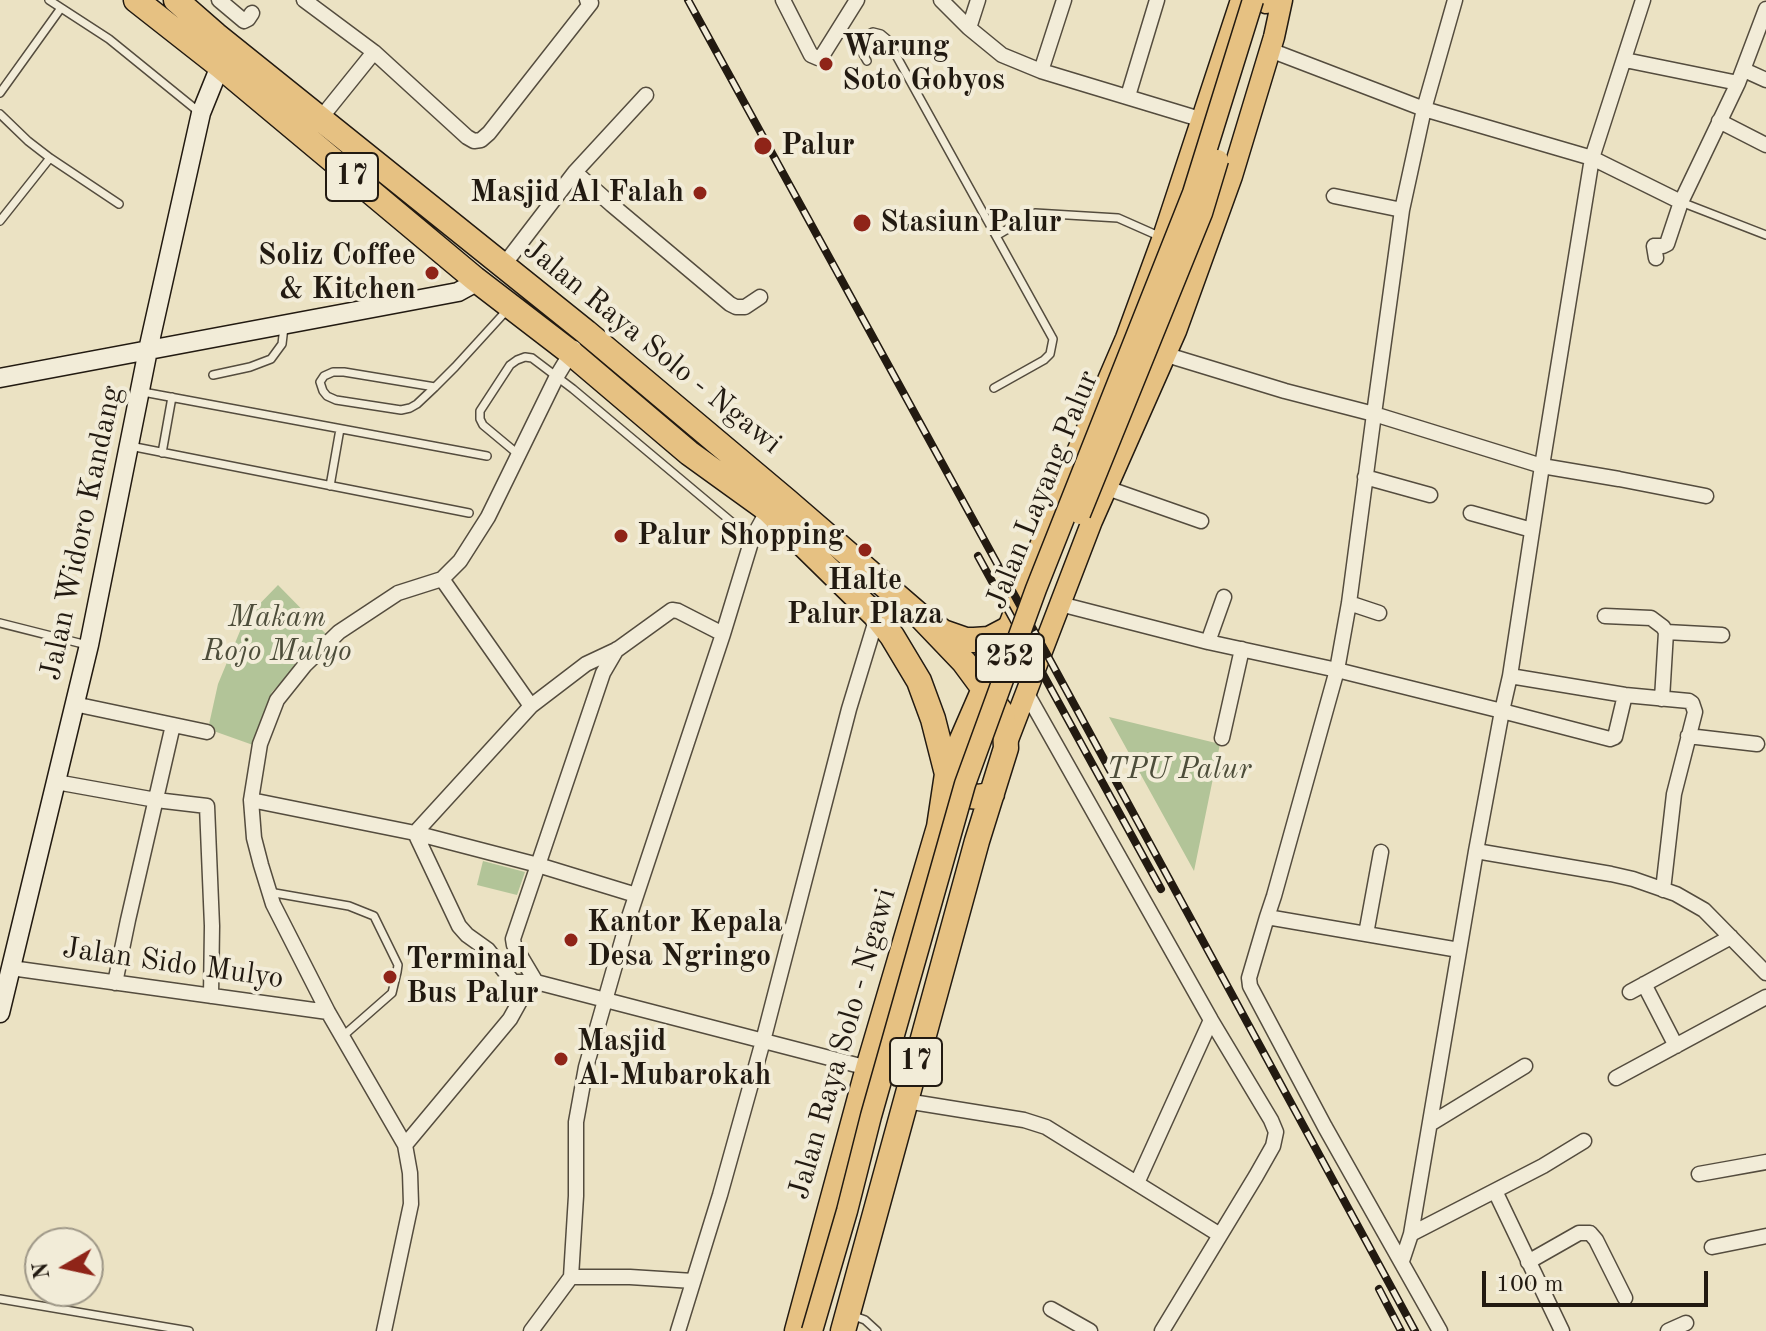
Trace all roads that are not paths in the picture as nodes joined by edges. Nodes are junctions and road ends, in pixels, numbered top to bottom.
1 (49, 0) edge
2 (136, 0) edge
3 (176, 0) edge
4 (219, 0) edge
5 (304, 0) edge
6 (587, 0) edge
7 (783, 0) edge
8 (857, 0) edge
9 (941, 0) edge
10 (978, 0) edge
11 (1064, 0) edge
12 (1157, 0) edge
13 (1241, 0) edge
14 (1455, 0) edge
15 (1643, 0) edge
16 (1267, 1) edge
17 (61, 8) junction
18 (1766, 9) edge
19 (252, 13) dead end
20 (969, 28) junction
21 (1270, 50) junction
22 (374, 52) junction
23 (1625, 60) junction
24 (867, 61) dead end
25 (220, 66) junction
26 (1041, 71) junction
27 (1741, 77) junction
28 (1766, 80) edge
29 (0, 93) edge
30 (646, 95) dead end
31 (1128, 96) junction
32 (1424, 109) junction
33 (201, 113) junction
34 (0, 114) edge
35 (320, 119) junction
36 (1203, 120) junction
37 (1719, 121) junction
38 (1766, 145) edge
39 (50, 158) junction
40 (1592, 158) junction
41 (575, 172) junction
42 (1334, 196) dead end
43 (1681, 202) junction
44 (119, 204) dead end
45 (1402, 210) junction
46 (0, 221) edge
47 (1766, 235) edge
48 (996, 236) junction
49 (1163, 237) junction
50 (1656, 258) dead end
51 (503, 266) junction
52 (475, 279) junction
53 (760, 297) dead end
54 (510, 307) junction
55 (284, 324) junction
56 (586, 332) junction
57 (148, 350) junction
58 (570, 352) junction
59 (1167, 355) junction
60 (213, 375) dead end
61 (557, 376) junction
62 (0, 378) edge
63 (435, 387) junction
64 (994, 388) dead end
65 (140, 391) junction
66 (172, 397) junction
67 (1374, 414) junction
68 (340, 429) junction
69 (130, 446) junction
70 (162, 453) junction
71 (519, 455) junction
72 (487, 456) dead end
73 (1542, 466) junction
74 (1365, 477) junction
75 (330, 486) junction
76 (1107, 488) junction
77 (1430, 495) dead end
78 (1706, 496) dead end
79 (1056, 505) junction
80 (768, 510) junction
81 (469, 513) dead end
82 (1471, 513) dead end
83 (1092, 521) junction
84 (1201, 521) dead end
85 (1532, 530) junction
86 (752, 539) junction
87 (442, 579) junction
88 (1224, 597) dead end
89 (1349, 603) junction
90 (1060, 604) junction
91 (1379, 613) dead end
92 (920, 616) junction
93 (1605, 616) dead end
94 (877, 617) junction
95 (0, 623) edge
96 (1008, 629) junction
97 (1666, 632) junction
98 (723, 634) junction
99 (1722, 635) dead end
100 (1208, 642) junction
101 (89, 645) junction
102 (618, 649) junction
103 (1242, 649) junction
104 (1337, 670) junction
105 (1510, 676) junction
106 (984, 689) junction
107 (1026, 692) junction
108 (1625, 695) junction
109 (1662, 699) junction
110 (74, 704) junction
111 (531, 706) junction
112 (1502, 711) junction
113 (173, 725) junction
114 (207, 732) dead end
115 (1688, 736) junction
116 (1222, 738) dead end
117 (1757, 744) dead end
118 (1006, 748) junction
119 (947, 774) junction
120 (56, 782) junction
121 (992, 794) junction
122 (156, 800) junction
123 (251, 800) junction
124 (939, 827) junction
125 (415, 833) junction
126 (977, 841) junction
127 (1476, 851) junction
128 (1381, 852) dead end
129 (538, 865) junction
130 (269, 892) junction
131 (1670, 892) junction
132 (636, 895) junction
133 (1267, 917) junction
134 (1366, 934) junction
135 (1731, 937) junction
136 (1459, 950) junction
137 (11, 968) junction
138 (1766, 973) edge
139 (513, 982) junction
140 (536, 982) junction
141 (115, 983) junction
142 (211, 996) junction
143 (1766, 997) edge
144 (604, 1000) junction
145 (328, 1012) junction
146 (0, 1013) edge
147 (1211, 1020) junction
148 (343, 1036) junction
149 (763, 1041) junction
150 (1676, 1046) junction
151 (1525, 1066) dead end
152 (868, 1068) junction
153 (1616, 1078) dead end
154 (906, 1101) junction
155 (1430, 1124) junction
156 (1584, 1141) dead end
157 (405, 1145) junction
158 (1766, 1162) edge
159 (1699, 1174) dead end
160 (1137, 1183) junction
161 (1495, 1191) junction
162 (1411, 1234) junction
163 (1220, 1235) junction
164 (1766, 1236) edge
165 (1712, 1247) dead end
166 (1402, 1261) junction
167 (1528, 1262) junction
168 (571, 1277) junction
169 (693, 1281) junction
170 (1625, 1298) dead end
171 (0, 1299) edge
172 (1051, 1309) dead end
173 (845, 1322) edge
174 (1686, 1323) dead end
175 (189, 1331) edge
176 (384, 1331) edge
177 (531, 1331) edge
178 (678, 1331) edge
179 (797, 1331) edge
180 (812, 1331) edge
181 (826, 1331) edge
182 (877, 1331) edge
183 (1090, 1331) edge
184 (1162, 1331) edge
185 (1440, 1331) edge
186 (1562, 1331) edge
187 (1668, 1331) edge

1 - 17 lane
2 - 25 highway, Jalan Raya Solo - Ngawi / 17
3 - 35 highway, Jalan Raya Solo - Ngawi / 17
4 - 19 street
5 - 22 street
6 - 22 street
7 - 8 street
9 - 20 street
10 - 20 street
11 - 26 street
12 - 31 street
13 - 36 main road, 252
14 - 32 street
15 - 23 street
16 - 21 main road, 252
16 - 180 main road, Jalan Layang Palur / 252, bridge
16 - 181 main road, Jalan Layang Palur / 252, bridge
17 - 29 lane
17 - 33 lane
18 - 27 street
20 - 26 street
21 - 32 street
21 - 59 main road, 252
22 - 35 street
23 - 27 street
23 - 40 street
24 - 48 lane
25 - 33 street, Jalan Widoro Kandang
25 - 52 highway, Jalan Raya Solo - Ngawi / 17
26 - 31 street
27 - 28 street
27 - 37 street
30 - 41 street
31 - 36 street
32 - 40 street
32 - 45 street
33 - 57 street, Jalan Widoro Kandang
34 - 39 lane
35 - 51 highway, Jalan Raya Solo - Ngawi / 17
36 - 49 main road, 252
37 - 38 street
37 - 43 street
39 - 44 lane
39 - 46 lane
40 - 43 street
40 - 73 street
41 - 51 street
41 - 53 street
42 - 45 street
43 - 47 lane
43 - 50 street
45 - 67 street
48 - 49 lane
48 - 64 lane
49 - 79 main road, 252
51 - 56 highway, Jalan Raya Solo - Ngawi / 17
52 - 54 highway, Jalan Raya Solo - Ngawi / 17
52 - 55 street
54 - 58 highway, Jalan Raya Solo - Ngawi / 17
54 - 63 lane
55 - 57 street
55 - 60 lane
56 - 58 street
56 - 92 highway, Jalan Raya Solo - Ngawi / 17
57 - 62 street
57 - 65 street, Jalan Widoro Kandang
58 - 61 street
58 - 80 highway, Jalan Raya Solo - Ngawi / 17
59 - 67 street
59 - 76 main road, 252
61 - 71 street
61 - 71 lane
61 - 86 lane
63 - 63 lane
65 - 66 lane
65 - 69 street, Jalan Widoro Kandang
66 - 68 lane
66 - 70 lane
67 - 73 street
67 - 74 street
68 - 72 lane
68 - 75 lane
69 - 70 lane
69 - 101 street, Jalan Widoro Kandang
70 - 75 lane
71 - 87 street
73 - 78 street
73 - 85 street
74 - 77 street
74 - 89 street
75 - 81 lane
76 - 83 main road, 252
76 - 84 street
79 - 83 main road
79 - 96 main road, 252
80 - 86 street
80 - 94 highway, Jalan Raya Solo - Ngawi / 17
82 - 85 street
83 - 90 main road, 252
85 - 105 street
86 - 98 street
87 - 111 street
87 - 123 street
88 - 100 street
89 - 91 street
89 - 104 street
90 - 100 street
90 - 107 main road, 252
92 - 96 highway
92 - 106 highway, Jalan Raya Solo - Ngawi / 17
93 - 97 street
94 - 119 highway, Jalan Raya Solo - Ngawi / 17
94 - 149 street
95 - 101 lane
96 - 106 main road, 252
97 - 99 street
97 - 109 street
98 - 102 street
98 - 132 street
100 - 103 street
101 - 110 street, Jalan Widoro Kandang
102 - 111 street
102 - 129 street
103 - 104 street
103 - 116 street
104 - 112 street
104 - 133 street
105 - 108 street
105 - 112 street
106 - 118 highway, Jalan Raya Solo - Ngawi / 17
106 - 119 highway
107 - 118 main road, 252
107 - 147 street
108 - 109 street
108 - 112 street
109 - 115 street
110 - 113 street
110 - 120 street, Jalan Widoro Kandang
111 - 125 street
112 - 127 street
113 - 114 street
113 - 122 street
115 - 117 street
115 - 131 street
118 - 121 highway, Jalan Raya Solo - Ngawi / 17
119 - 121 highway
119 - 124 highway, Jalan Raya Solo - Ngawi / 17
120 - 122 street
120 - 137 street, Jalan Widoro Kandang
121 - 126 highway, Jalan Raya Solo - Ngawi / 17
122 - 141 street
122 - 142 street
123 - 125 street
123 - 130 street
124 - 126 highway
124 - 152 highway, Jalan Raya Solo - Ngawi / 17
125 - 129 street
125 - 139 street
126 - 154 highway, Jalan Raya Solo - Ngawi / 17
127 - 131 street
127 - 136 street
128 - 134 street
129 - 132 street
129 - 140 street
130 - 145 street
130 - 148 lane
131 - 135 street
132 - 144 street
133 - 134 street
133 - 166 street
134 - 136 street
135 - 138 street
135 - 150 street
136 - 155 street
137 - 141 street, Jalan Sido Mulyo
137 - 146 street, Jalan Widoro Kandang
139 - 140 street
139 - 157 street
140 - 144 street
141 - 142 street, Jalan Sido Mulyo
142 - 145 street, Jalan Sido Mulyo
143 - 150 street
144 - 149 street
144 - 168 street
145 - 148 street
147 - 160 street
147 - 163 street
148 - 157 street
149 - 152 street
149 - 169 street
150 - 153 street
151 - 155 street
152 - 179 highway, Jalan Raya Solo - Ngawi / 17
154 - 160 street
154 - 173 highway, Jalan Raya Solo - Ngawi / 17
155 - 162 street
156 - 161 street
157 - 176 street
158 - 159 street
160 - 163 street
161 - 162 street
161 - 167 street
162 - 166 street
163 - 184 street
164 - 165 street
166 - 185 street
167 - 170 street
167 - 186 street
168 - 169 street
168 - 177 street
169 - 178 street
171 - 175 lane
172 - 183 street
173 - 182 lane
174 - 187 street

